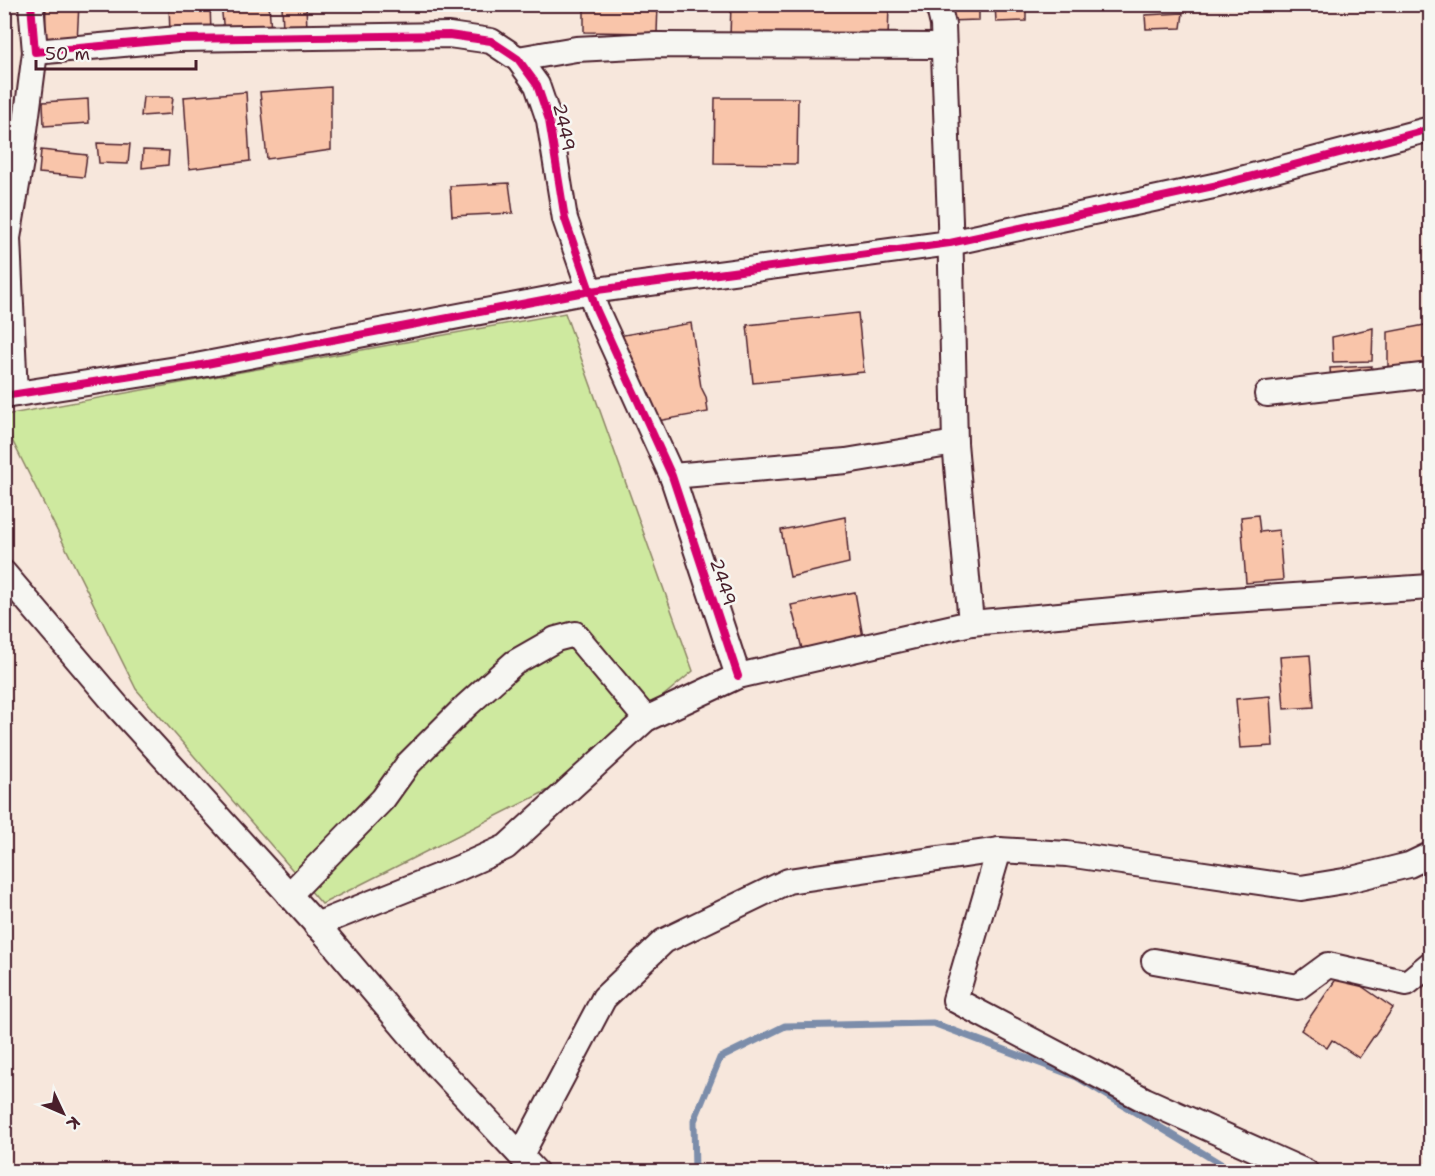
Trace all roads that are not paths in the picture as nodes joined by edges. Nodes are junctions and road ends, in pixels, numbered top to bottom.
1 (31, 4) edge
2 (938, 4) edge
3 (944, 46) junction
4 (35, 52) junction
5 (518, 59) junction
6 (1431, 129) edge
7 (13, 164) edge
8 (950, 243) junction
9 (590, 291) junction
10 (1431, 375) edge
11 (1267, 394) dead end
12 (10, 395) edge
13 (955, 443) junction
14 (672, 476) junction
15 (4, 573) edge
16 (1431, 586) edge
17 (971, 622) junction
18 (738, 676) junction
19 (646, 719) junction
20 (999, 850) junction
21 (1431, 855) edge
22 (289, 895) junction
23 (316, 925) junction
24 (1154, 961) dead end
25 (1431, 964) edge
26 (529, 1163) edge
27 (1306, 1172) edge

1 - 4 street
2 - 3 street
3 - 5 street
3 - 8 street
4 - 5 street, 2449
4 - 7 street
5 - 9 street, 2449
6 - 8 street
7 - 12 street
8 - 9 street
8 - 13 street
9 - 12 street
9 - 14 street, 2449
10 - 11 street
13 - 14 street
13 - 17 street
14 - 18 street, 2449
15 - 22 street
16 - 17 street
17 - 18 street
18 - 19 street
19 - 22 street
19 - 23 street
20 - 21 street
20 - 26 street
20 - 27 street
22 - 23 street
23 - 26 street
24 - 25 street

